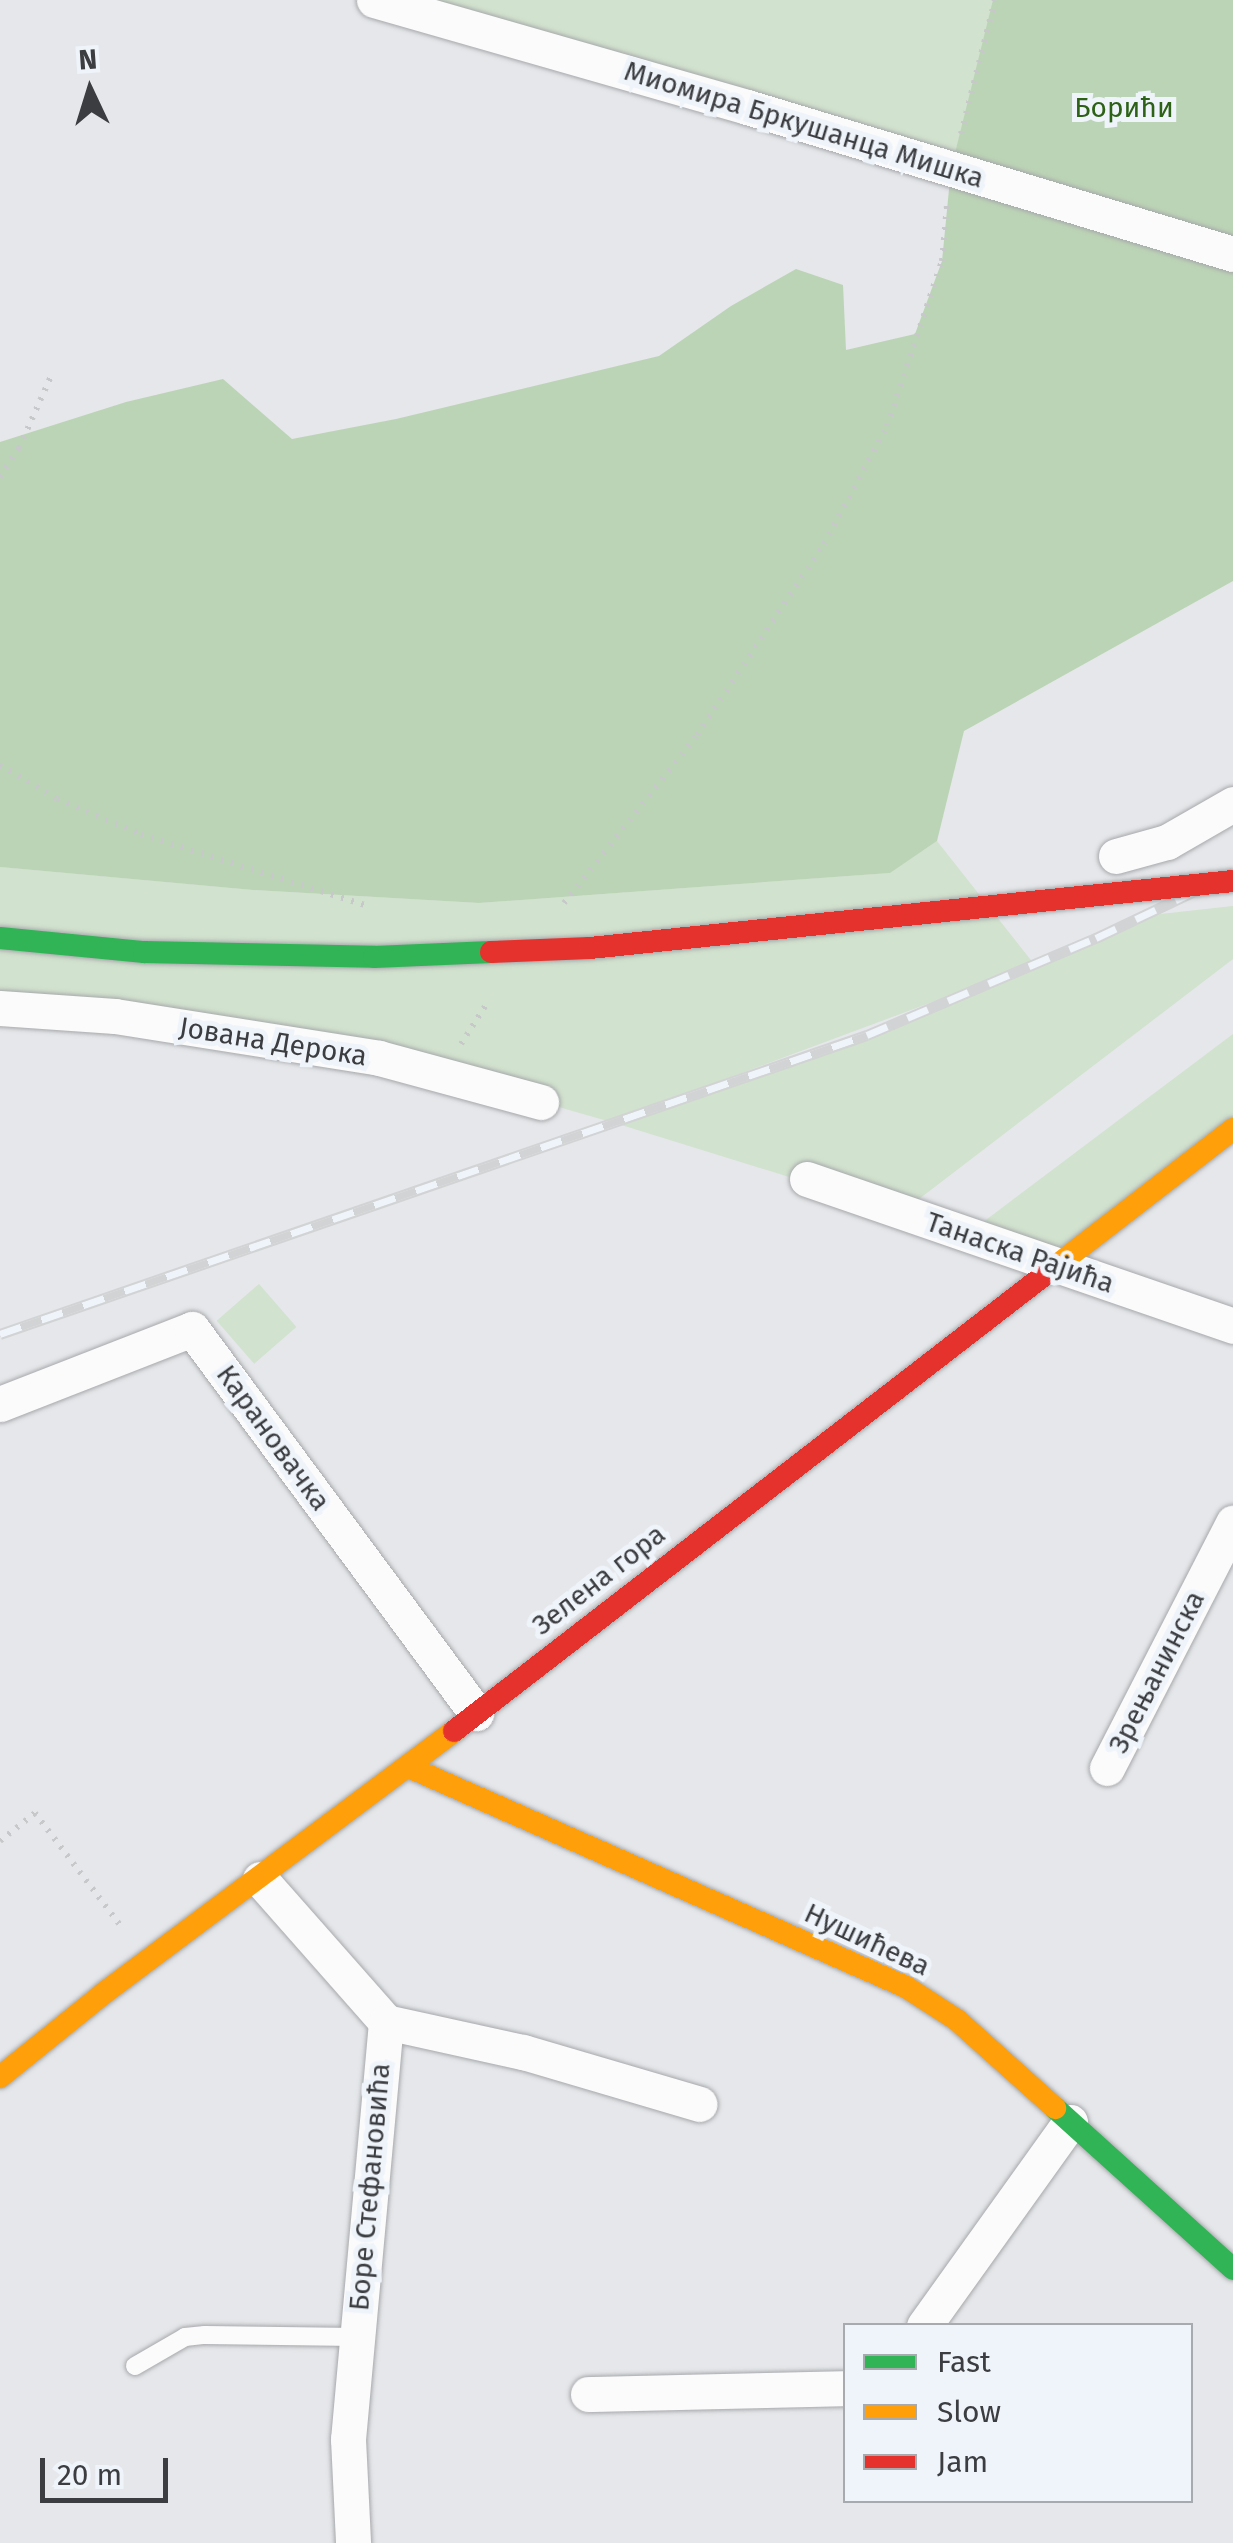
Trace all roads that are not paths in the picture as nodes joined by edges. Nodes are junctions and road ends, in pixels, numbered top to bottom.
1 (374, 0) edge
2 (1233, 254) edge
3 (1233, 804) edge
4 (1116, 856) dead end
5 (1233, 880) edge
6 (0, 938) edge
7 (0, 1008) edge
8 (541, 1102) dead end
9 (1233, 1128) edge
10 (807, 1180) dead end
11 (1055, 1264) junction
12 (1233, 1326) edge
13 (0, 1404) edge
14 (1233, 1523) edge
15 (476, 1713) junction
16 (411, 1768) junction
17 (1108, 1768) dead end
18 (260, 1879) junction
19 (386, 2022) junction
20 (0, 2078) edge
21 (700, 2104) dead end
22 (1070, 2122) junction
23 (1233, 2269) edge
24 (926, 2323) edge
25 (356, 2338) junction
26 (135, 2366) dead end
27 (843, 2388) edge
28 (588, 2394) dead end
29 (353, 2543) edge

1 - 2 street, Миомира Бркушанца Мишка
3 - 4 street
5 - 6 street, bridge
7 - 8 street, Јована Дерока
9 - 11 street, Зелена гора
10 - 11 street, Танаска Рајића
11 - 12 street, Танаска Рајића
11 - 15 street, Зелена гора
13 - 15 street, Карановачка
14 - 17 street, Зрењанинска
15 - 16 street, Зелена гора
16 - 18 street, Зелена гора
16 - 22 street, Нушићева
18 - 19 street
18 - 20 street, Зелена гора
19 - 21 street
19 - 25 street, Боре Стефановића
22 - 23 street, Нушићева
22 - 24 street
25 - 26 lane
25 - 29 street, Боре Стефановића
27 - 28 street

